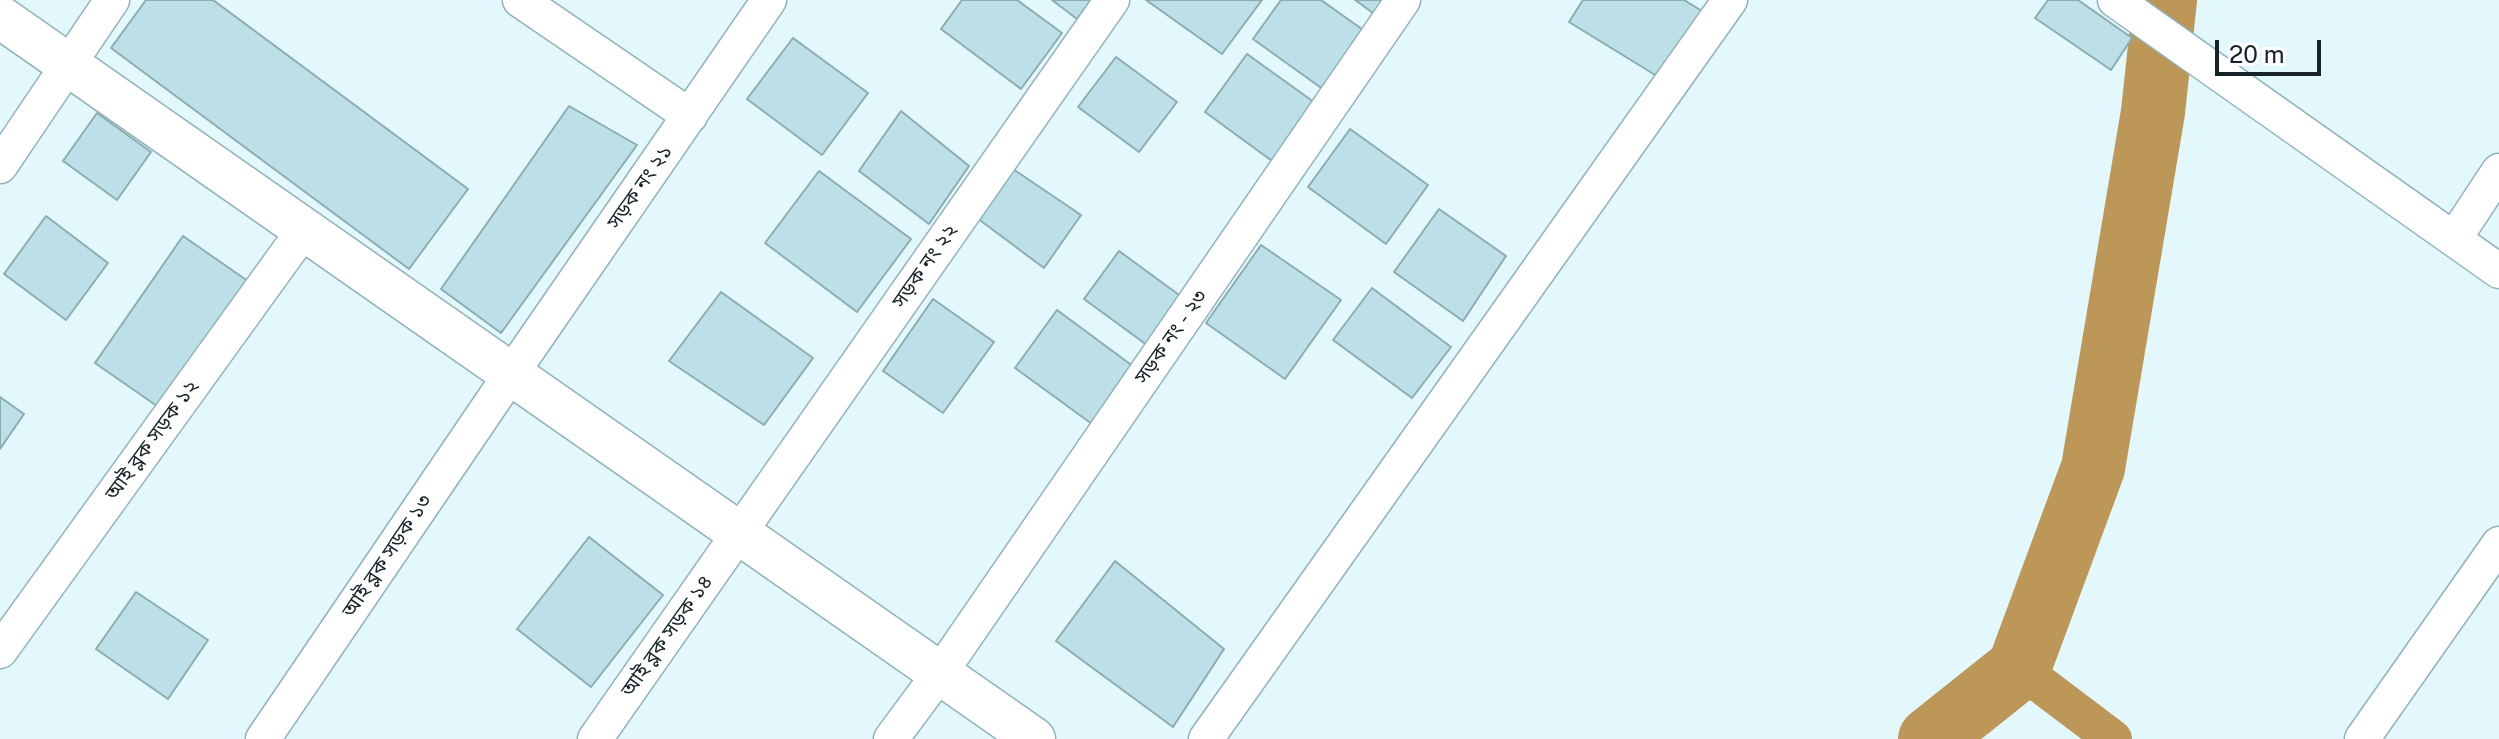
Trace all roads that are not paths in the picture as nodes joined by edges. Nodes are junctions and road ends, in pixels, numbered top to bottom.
1 (112, 0) edge
2 (520, 0) edge
3 (769, 0) edge
4 (1112, 0) edge
5 (1403, 0) edge
6 (1730, 0) edge
7 (2115, 0) edge
8 (0, 17) edge
9 (69, 65) junction
10 (690, 116) junction
11 (0, 166) edge
12 (2499, 171) edge
13 (304, 230) junction
14 (2454, 239) junction
15 (2499, 271) edge
16 (511, 374) junction
17 (739, 533) junction
18 (2499, 544) edge
19 (0, 651) edge
20 (940, 673) junction
21 (263, 739) edge
22 (595, 739) edge
23 (891, 739) edge
24 (1034, 739) edge
25 (1206, 739) edge
26 (2362, 739) edge

1 - 9 street
2 - 10 street
3 - 10 street, সড়ক নং ২১
4 - 17 street, সড়ক নং ২২
5 - 20 street, সড়ক নং - ২৩
6 - 25 street
7 - 14 street
8 - 9 street
9 - 11 street
9 - 13 street
10 - 16 street, সড়ক নং ২১
12 - 14 street
13 - 16 street
13 - 19 street, আই ব্লক সড়ক ১২
14 - 15 street
16 - 17 street
16 - 21 street, আই ব্লক সড়ক ১৩
17 - 20 street
17 - 22 street, আই ব্লক সড়ক ১৪
18 - 26 street
20 - 23 street, সড়ক নং - ২৩
20 - 24 street

